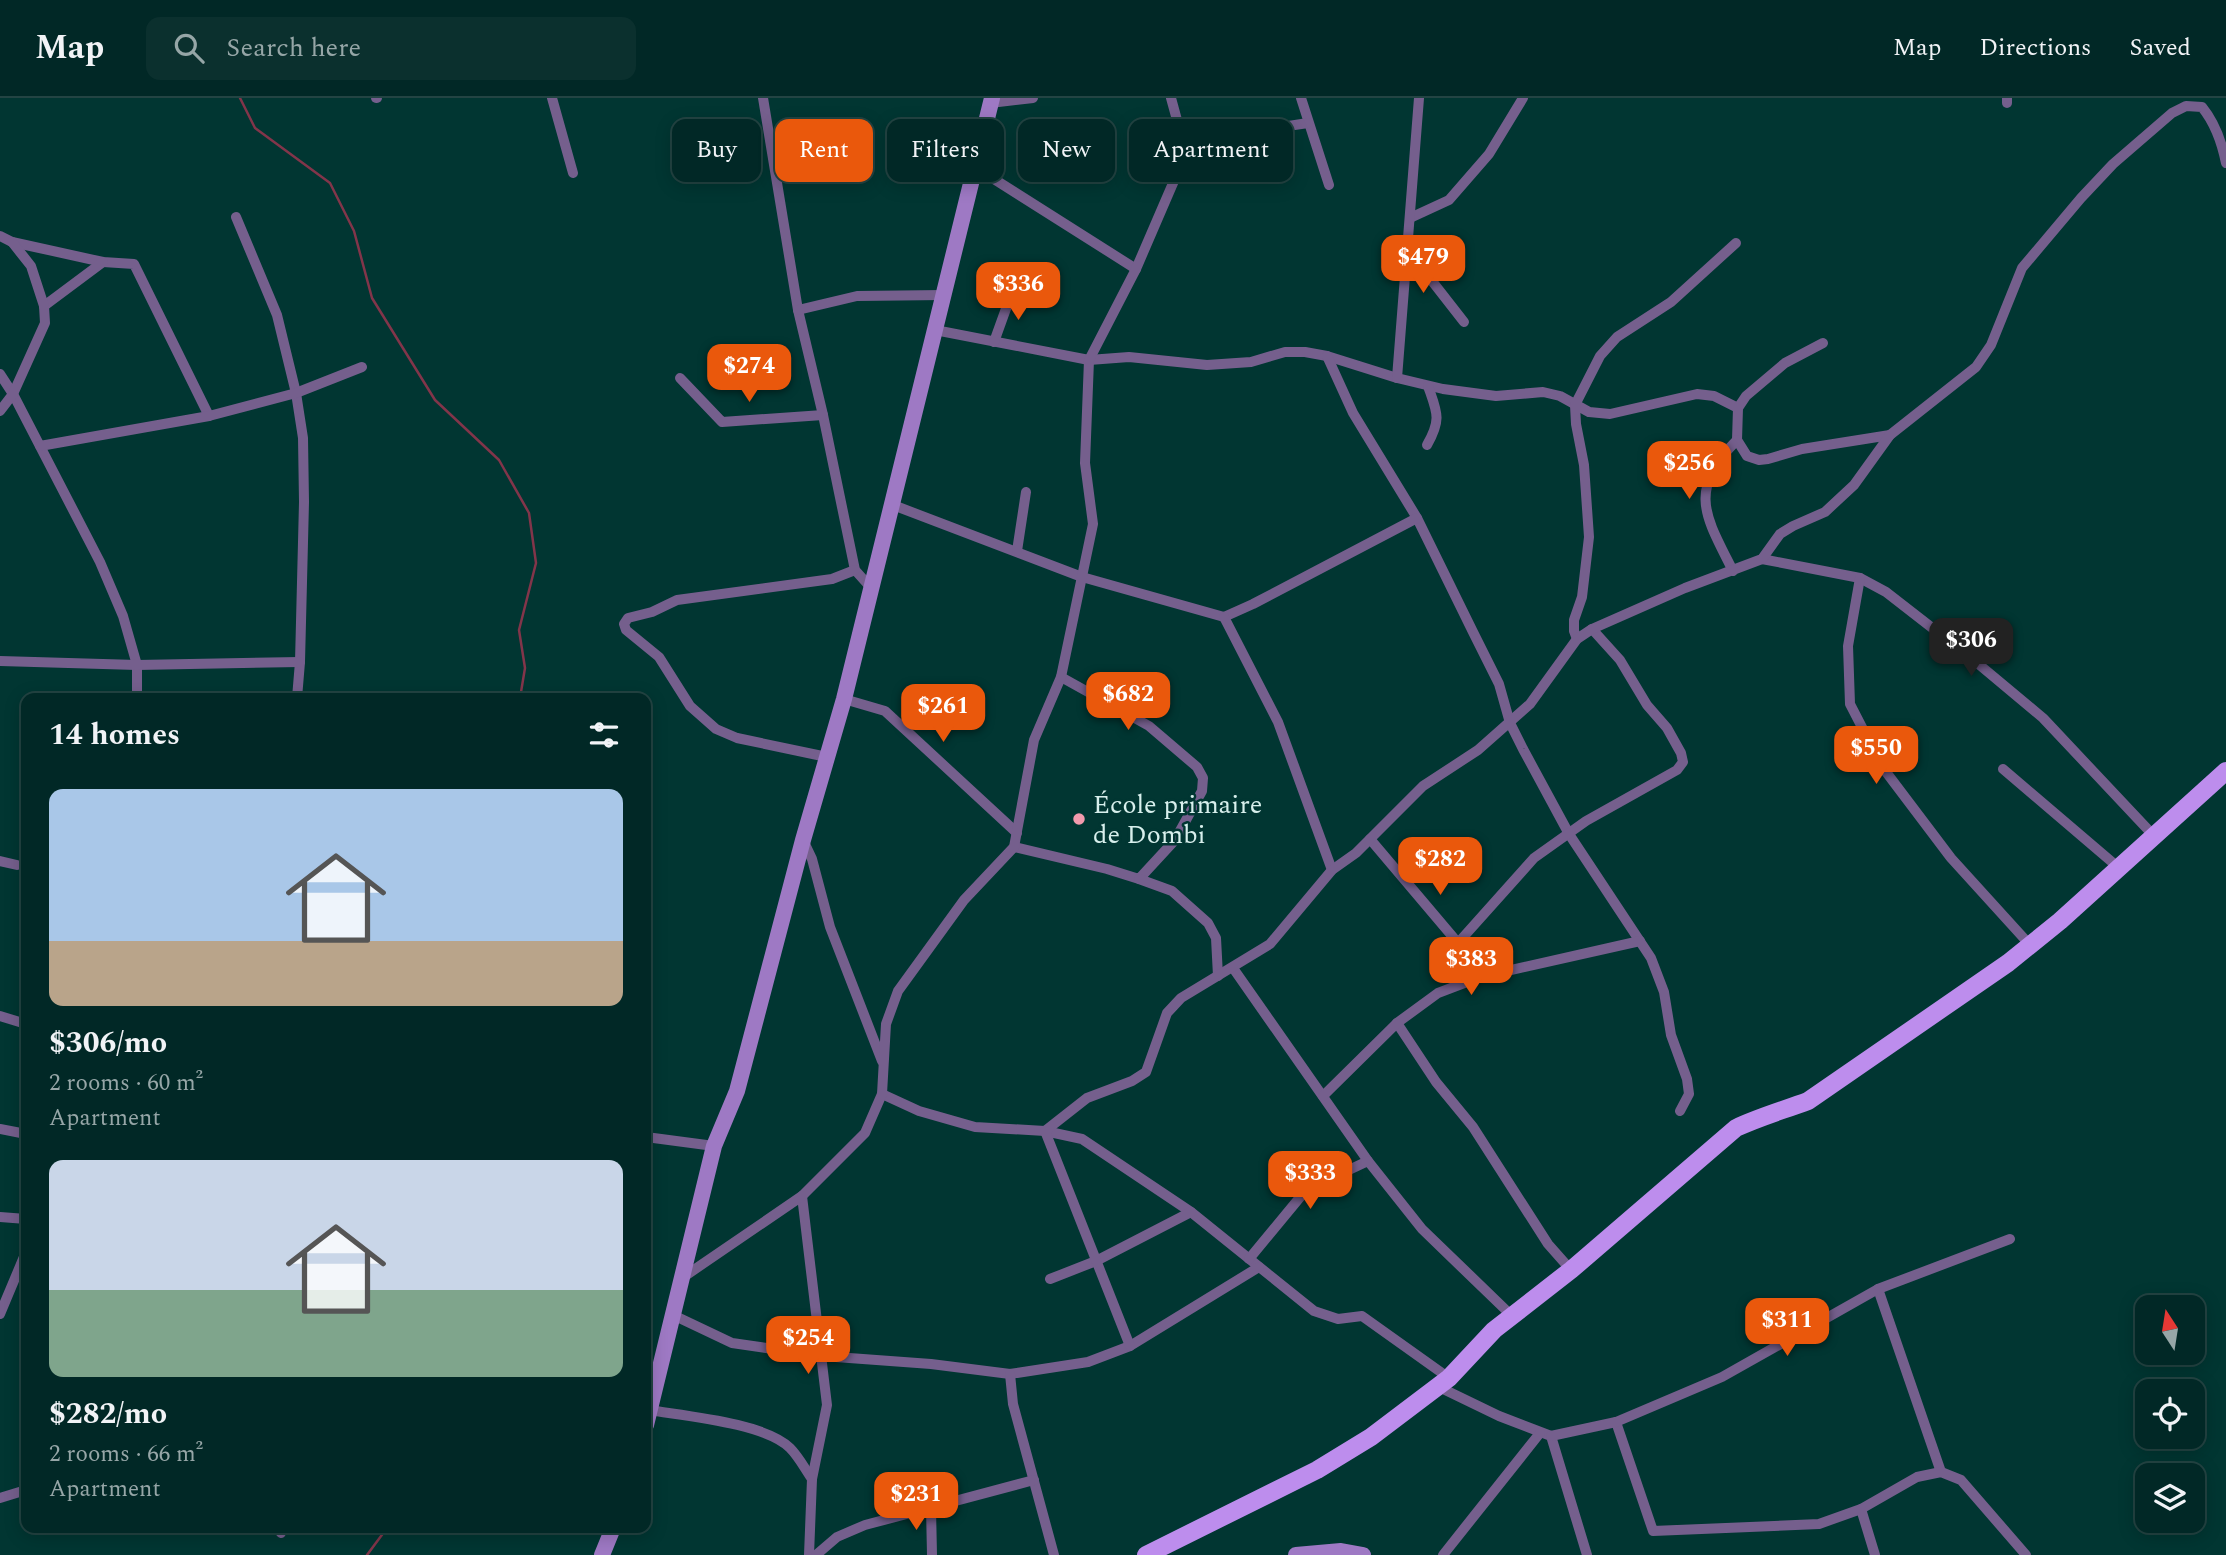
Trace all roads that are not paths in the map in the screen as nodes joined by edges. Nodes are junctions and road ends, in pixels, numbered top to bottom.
1 (552, 98) edge
2 (763, 98) edge
3 (1033, 98) edge
4 (1171, 98) edge
5 (1301, 98) edge
6 (1419, 98) edge
7 (1522, 98) edge
8 (991, 100) edge
9 (2201, 103) edge
10 (986, 119) edge
11 (1177, 119) edge
12 (1308, 123) junction
13 (1293, 125) edge
14 (2226, 163) edge
15 (573, 173) dead end
16 (971, 182) edge
17 (999, 182) edge
18 (1174, 182) edge
19 (1329, 185) dead end
20 (236, 217) dead end
21 (1410, 218) junction
22 (0, 236) edge
23 (12, 242) junction
24 (1736, 243) dead end
25 (1407, 249) junction
26 (103, 262) junction
27 (1136, 269) junction
28 (1012, 292) dead end
29 (944, 295) junction
30 (44, 306) junction
31 (799, 310) junction
32 (1464, 322) dead end
33 (935, 330) junction
34 (994, 342) junction
35 (1823, 343) dead end
36 (1327, 356) junction
37 (1089, 360) junction
38 (362, 368) dead end
39 (0, 374) edge
40 (680, 378) dead end
41 (1397, 378) junction
42 (1429, 386) junction
43 (296, 393) junction
44 (13, 394) junction
45 (1576, 405) junction
46 (1738, 408) junction
47 (0, 411) edge
48 (209, 415) junction
49 (823, 415) junction
50 (1889, 435) junction
51 (1737, 440) junction
52 (1427, 445) dead end
53 (40, 446) junction
54 (1026, 492) dead end
55 (893, 505) junction
56 (1417, 518) junction
57 (1017, 551) junction
58 (1762, 559) junction
59 (855, 570) junction
60 (1733, 571) junction
61 (1082, 577) junction
62 (1860, 578) junction
63 (872, 589) junction
64 (1224, 617) junction
65 (1592, 629) junction
66 (1577, 639) junction
67 (0, 661) edge
68 (300, 662) junction
69 (137, 666) junction
70 (1061, 677) junction
71 (137, 693) edge
72 (297, 693) edge
73 (844, 699) junction
74 (1510, 723) junction
75 (827, 757) junction
76 (2003, 769) dead end
77 (2226, 771) edge
78 (1017, 833) junction
79 (1569, 834) junction
80 (2154, 836) junction
81 (1370, 839) junction
82 (803, 840) junction
83 (1014, 847) junction
84 (0, 861) edge
85 (17, 865) dead end
86 (2119, 867) junction
87 (1332, 870) junction
88 (1139, 879) junction
89 (1640, 941) junction
90 (1458, 943) junction
91 (2030, 945) junction
92 (1233, 968) junction
93 (1218, 976) junction
94 (1480, 977) junction
95 (0, 1016) edge
96 (21, 1022) edge
97 (1397, 1023) junction
98 (883, 1064) junction
99 (881, 1094) junction
100 (1323, 1096) junction
101 (1680, 1111) dead end
102 (0, 1129) edge
103 (1045, 1131) junction
104 (21, 1133) edge
105 (651, 1138) edge
106 (714, 1146) junction
107 (1368, 1160) junction
108 (802, 1195) junction
109 (1191, 1212) junction
110 (0, 1217) edge
111 (21, 1219) edge
112 (2010, 1239) dead end
113 (1249, 1259) junction
114 (1096, 1261) junction
115 (1259, 1267) junction
116 (1571, 1270) junction
117 (21, 1272) edge
118 (682, 1278) junction
119 (1050, 1279) dead end
120 (1878, 1289) junction
121 (0, 1314) edge
122 (673, 1315) junction
123 (1511, 1315) junction
124 (1130, 1346) junction
125 (822, 1356) junction
126 (1010, 1374) junction
127 (1444, 1383) junction
128 (651, 1405) edge
129 (651, 1417) edge
130 (1616, 1422) junction
131 (1546, 1434) junction
132 (1941, 1472) junction
133 (812, 1479) junction
134 (1034, 1480) junction
135 (21, 1491) edge
136 (0, 1498) edge
137 (931, 1508) junction
138 (1861, 1509) junction
139 (610, 1533) edge
140 (1153, 1554) edge
141 (602, 1555) edge
142 (809, 1555) edge
143 (816, 1555) edge
144 (932, 1555) edge
145 (1054, 1555) edge
146 (1296, 1555) edge
147 (1363, 1555) edge
148 (1443, 1555) edge
149 (1587, 1555) edge
150 (1875, 1555) edge
151 (2026, 1555) edge

1 - 15 street
2 - 31 street
3 - 8 street
4 - 11 street
5 - 12 street
6 - 21 street
7 - 21 street
8 - 10 street
9 - 14 street
9 - 50 street
12 - 13 street
12 - 19 street
16 - 29 street
17 - 27 street
18 - 27 street
20 - 43 street
21 - 25 street
22 - 23 street
23 - 26 street
23 - 30 street
24 - 45 street
25 - 32 street
25 - 41 street
26 - 30 street
26 - 48 street
27 - 37 street
28 - 34 street
29 - 31 street
29 - 33 street
30 - 44 street
31 - 49 street
33 - 34 street
33 - 55 street
34 - 37 street
35 - 46 street
36 - 37 street
36 - 41 street
36 - 56 street
37 - 61 street
38 - 43 street
39 - 44 street
40 - 49 street
41 - 42 street
42 - 45 street
42 - 52 street
43 - 48 street
43 - 68 street
44 - 47 street
44 - 53 street
45 - 46 street
45 - 66 street
46 - 51 street
48 - 53 street
49 - 59 street
50 - 51 street
50 - 58 street
51 - 60 street
53 - 69 street
54 - 57 street
55 - 57 street
55 - 63 street
56 - 64 street
56 - 74 street
57 - 61 street
58 - 60 street
58 - 62 street
59 - 63 street
59 - 75 street
60 - 65 street
61 - 64 street
61 - 70 street
62 - 80 street
62 - 91 street
63 - 73 street
64 - 87 street
65 - 66 street
65 - 79 street
66 - 74 street
67 - 69 street
68 - 69 street
68 - 72 street
69 - 71 street
70 - 78 street
70 - 88 street
73 - 75 street
73 - 78 street
74 - 79 street
74 - 81 street
75 - 82 street
76 - 86 street
77 - 80 main road
78 - 83 street
79 - 89 street
79 - 90 street
80 - 86 main road
81 - 87 street
81 - 90 street
82 - 98 street
82 - 106 street
83 - 88 street
83 - 98 street
84 - 85 street
86 - 91 main road
87 - 92 street
88 - 93 street
89 - 94 street
89 - 101 street
90 - 94 street
91 - 116 main road
92 - 93 street
92 - 100 street
93 - 103 street
94 - 97 street
95 - 96 street
97 - 100 street
97 - 116 street
98 - 99 street
99 - 103 street
99 - 108 street
100 - 107 street
102 - 104 street
103 - 109 street
103 - 114 street
105 - 106 street
106 - 118 street
107 - 113 street
107 - 123 street
108 - 118 street
108 - 125 street
109 - 113 street
109 - 114 street
110 - 111 street
112 - 120 street
113 - 115 street
114 - 119 street
114 - 124 street
115 - 124 street
115 - 127 street
116 - 123 main road
117 - 121 street
118 - 122 street
120 - 130 street
120 - 132 street
122 - 125 street
122 - 128 street
123 - 127 main road
124 - 126 street
125 - 126 street
125 - 133 street
126 - 134 street
127 - 131 street
127 - 140 main road
129 - 133 street
130 - 131 street
130 - 138 street
131 - 148 street
131 - 149 street
132 - 138 street
132 - 151 street
133 - 142 street
134 - 137 street
134 - 145 street
135 - 136 street
137 - 143 street
137 - 144 street
138 - 150 street
139 - 141 street
146 - 147 street

